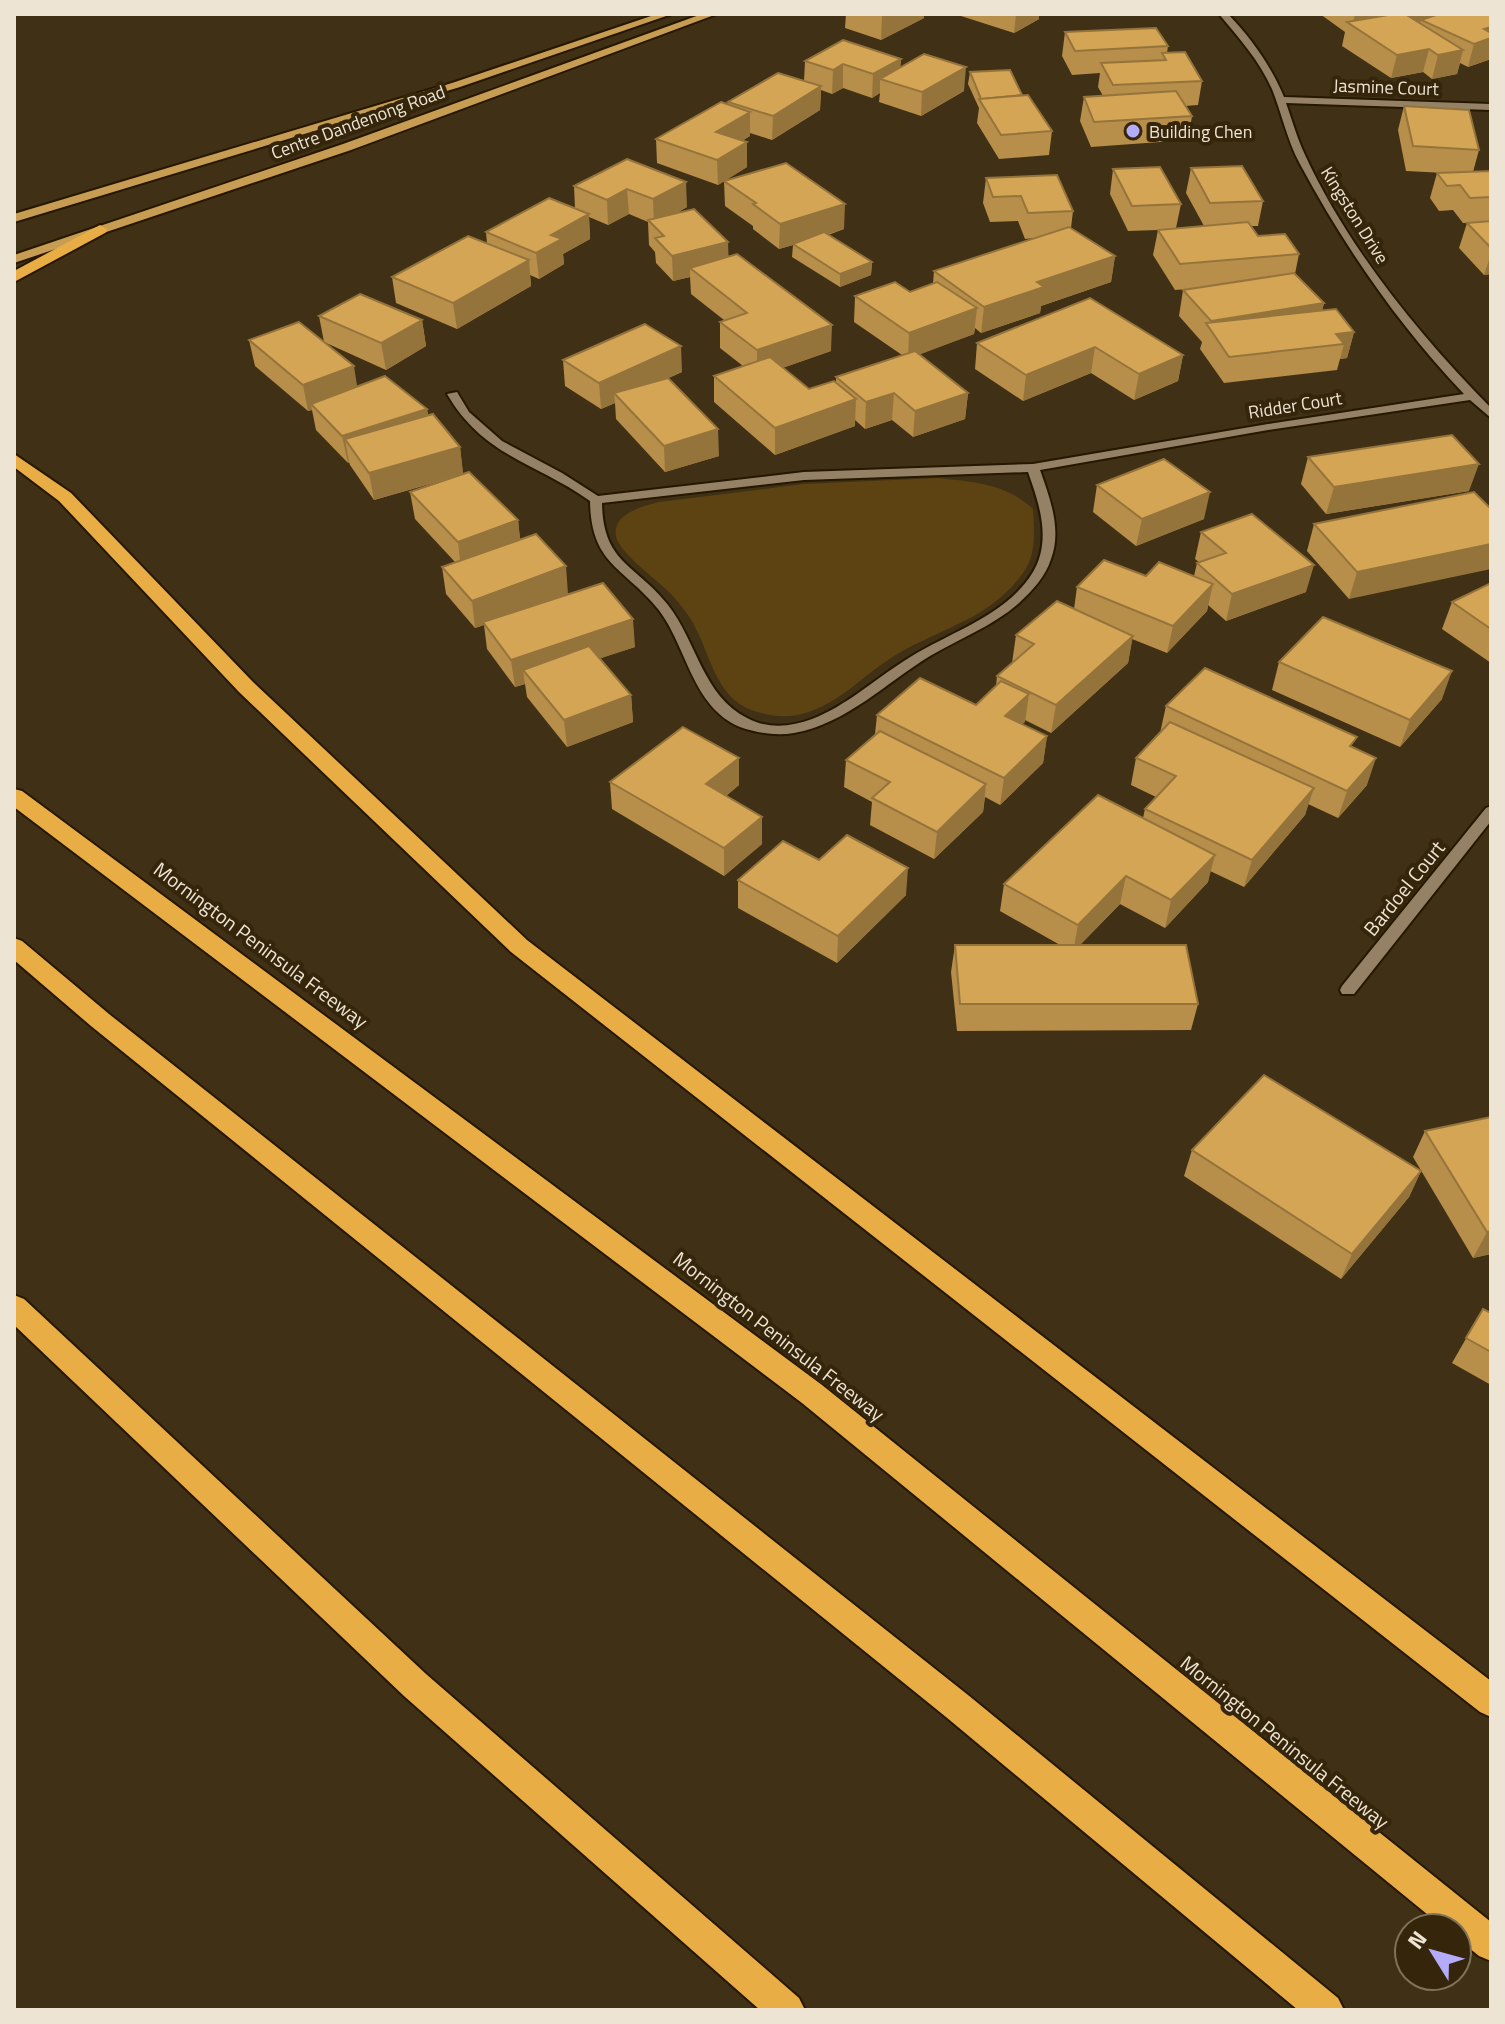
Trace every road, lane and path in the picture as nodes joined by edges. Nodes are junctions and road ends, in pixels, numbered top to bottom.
1 (667, 14) edge
2 (712, 14) edge
3 (1223, 14) edge
4 (1281, 100) junction
5 (1491, 107) edge
6 (14, 218) edge
7 (100, 230) junction
8 (14, 259) edge
9 (14, 277) edge
10 (453, 394) dead end
11 (1471, 396) junction
12 (1491, 415) edge
13 (14, 459) edge
14 (1033, 468) junction
15 (596, 500) junction
16 (14, 796) edge
17 (1491, 811) edge
18 (14, 947) edge
19 (1348, 990) dead end
20 (14, 1307) edge
21 (1491, 1701) edge
22 (1491, 1944) edge
23 (787, 2010) edge
24 (1326, 2010) edge

1 - 6 main road, Centre Dandenong Road
2 - 7 main road, Centre Dandenong Road
3 - 4 street, Kingston Drive
4 - 5 street, Jasmine Court
4 - 11 street, Kingston Drive
7 - 8 main road, Centre Dandenong Road
7 - 9 highway
10 - 15 street
11 - 12 street, Kingston Drive
11 - 14 street, Ridder Court
13 - 21 highway
14 - 15 street, Ridder Court
14 - 15 street
16 - 22 highway, Mornington Peninsula Freeway
17 - 19 street, Bardoel Court
18 - 24 highway
20 - 23 highway

